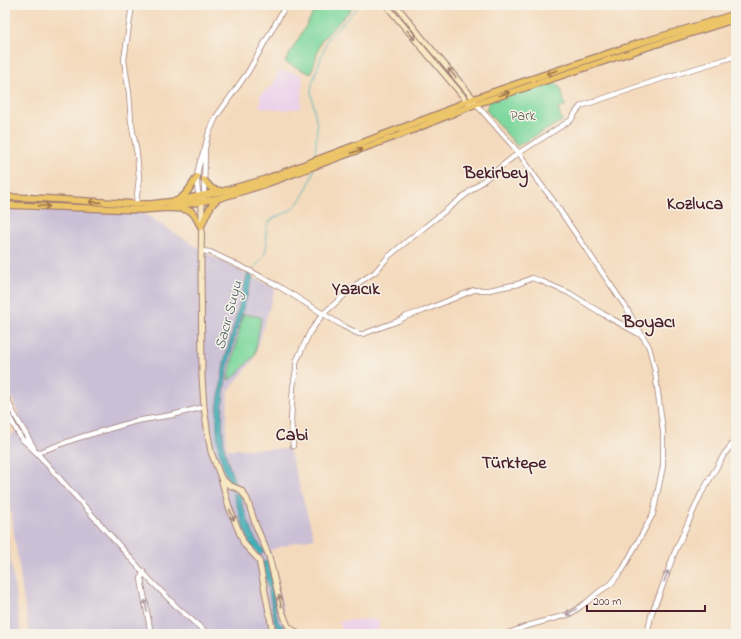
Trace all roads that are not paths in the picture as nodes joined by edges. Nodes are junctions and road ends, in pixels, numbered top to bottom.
1 (132, 5) edge
2 (286, 5) edge
3 (386, 5) edge
4 (396, 5) edge
5 (736, 14) edge
6 (736, 19) edge
7 (736, 56) edge
8 (467, 101) junction
9 (475, 101) junction
10 (205, 148) junction
11 (519, 153) junction
12 (309, 166) junction
13 (197, 177) junction
14 (204, 180) junction
15 (223, 191) junction
16 (5, 197) edge
17 (201, 198) junction
18 (220, 198) junction
19 (176, 202) junction
20 (136, 204) junction
21 (5, 205) edge
22 (167, 208) junction
23 (200, 228) junction
24 (201, 251) junction
25 (323, 314) junction
26 (643, 335) junction
27 (5, 393) edge
28 (204, 407) junction
29 (5, 409) edge
30 (736, 440) edge
31 (293, 446) dead end
32 (37, 453) junction
33 (220, 478) junction
34 (234, 488) junction
35 (226, 498) junction
36 (143, 571) junction
37 (508, 633) edge
38 (151, 634) edge
39 (208, 634) edge
40 (277, 634) edge
41 (298, 634) edge
42 (647, 634) edge

1 - 20 street
2 - 10 street
3 -> 8 main road
9 -> 4 main road
5 -> 9 main road
9 -> 6 main road
7 - 11 street
8 - 9 main road
8 - 12 main road
9 - 11 street
12 -> 9 main road
10 - 13 street
10 - 14 street
11 - 25 street
11 - 26 street
12 - 15 main road
12 - 18 main road
13 - 17 street
13 - 19 main road
14 - 15 main road
14 - 17 street
15 - 17 main road
20 -> 16 main road
17 - 18 main road
17 - 19 main road
17 - 22 main road
17 - 23 main road
18 - 23 main road
19 - 20 main road
21 -> 22 main road
22 - 23 main road
23 - 24 main road
24 - 25 street
24 - 28 main road
25 - 26 street
25 - 31 street
26 -> 37 street
27 - 32 street
28 - 32 street
28 - 33 main road
29 - 32 street
42 -> 30 street
32 - 36 street
33 - 34 main road
33 - 35 main road
34 - 35 main road
41 -> 34 main road
35 -> 40 main road
38 -> 36 street
36 - 39 street

